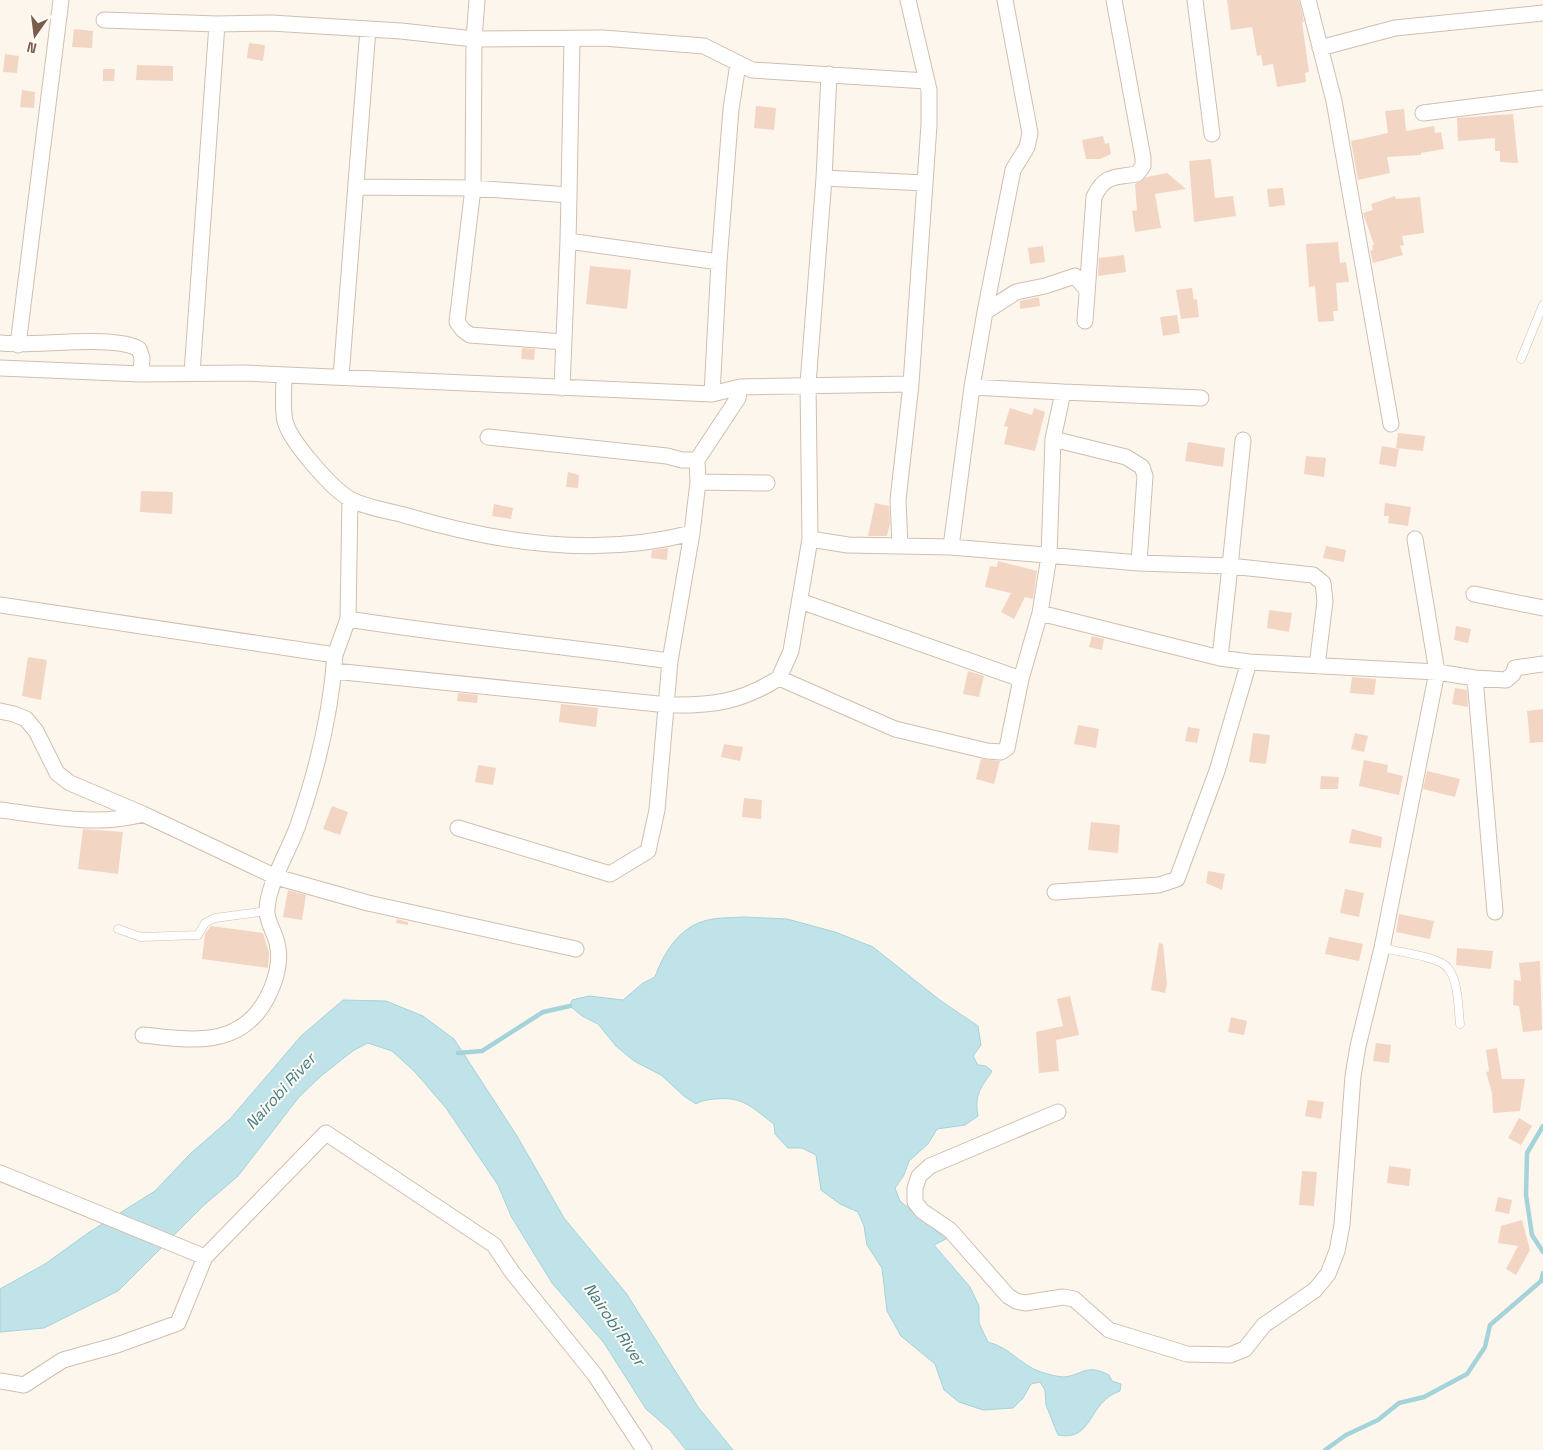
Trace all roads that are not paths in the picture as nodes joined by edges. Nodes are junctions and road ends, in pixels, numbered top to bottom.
1 (61, 0) edge
2 (477, 0) edge
3 (908, 0) edge
4 (1005, 0) edge
5 (1114, 0) edge
6 (1195, 0) edge
7 (1308, 0) edge
8 (1543, 14) edge
9 (104, 20) dead end
10 (217, 24) junction
11 (368, 29) junction
12 (474, 39) junction
13 (572, 39) junction
14 (1320, 48) junction
15 (738, 64) junction
16 (829, 74) junction
17 (926, 81) junction
18 (1543, 98) edge
19 (1423, 113) dead end
20 (1212, 134) dead end
21 (824, 178) junction
22 (924, 183) junction
23 (356, 187) junction
24 (473, 188) junction
25 (569, 195) junction
26 (568, 241) junction
27 (719, 262) junction
28 (1087, 290) junction
29 (1543, 304) edge
30 (984, 312) junction
31 (1084, 321) dead end
32 (564, 342) junction
33 (0, 343) edge
34 (18, 345) junction
35 (1521, 359) dead end
36 (0, 368) edge
37 (192, 373) junction
38 (141, 374) junction
39 (284, 375) junction
40 (341, 377) junction
41 (808, 384) junction
42 (911, 384) junction
43 (740, 387) junction
44 (972, 387) junction
45 (562, 388) junction
46 (1063, 392) junction
47 (712, 394) junction
48 (1202, 398) dead end
49 (1391, 424) dead end
50 (488, 437) dead end
51 (1053, 439) junction
52 (1242, 440) dead end
53 (697, 460) junction
54 (698, 482) junction
55 (767, 483) dead end
56 (350, 499) junction
57 (692, 533) junction
58 (810, 539) junction
59 (1415, 540) dead end
60 (900, 546) junction
61 (951, 547) junction
62 (1049, 556) junction
63 (1140, 563) junction
64 (1230, 566) junction
65 (1474, 594) dead end
66 (800, 600) junction
67 (0, 605) edge
68 (1543, 608) edge
69 (1040, 613) junction
70 (348, 619) junction
71 (335, 655) junction
72 (1220, 658) junction
73 (670, 661) junction
74 (1249, 662) junction
75 (1543, 664) edge
76 (1317, 666) junction
77 (334, 671) junction
78 (1437, 672) junction
79 (779, 678) junction
80 (1476, 678) junction
81 (1022, 679) junction
82 (668, 705) junction
83 (0, 711) edge
84 (0, 810) edge
85 (143, 814) junction
86 (458, 828) dead end
87 (276, 877) junction
88 (1055, 892) dead end
89 (267, 911) junction
90 (1495, 912) dead end
91 (118, 929) dead end
92 (1382, 948) junction
93 (576, 949) dead end
94 (1460, 1024) dead end
95 (144, 1035) dead end
96 (1058, 1112) dead end
97 (0, 1173) edge
98 (205, 1257) junction
99 (0, 1381) edge
100 (644, 1450) edge

1 - 34 street
2 - 12 street
3 - 17 street
4 - 30 street
5 - 28 street
6 - 20 street
7 - 14 street
8 - 14 street
9 - 10 street
10 - 11 street
10 - 37 street
11 - 12 street
11 - 23 street
12 - 13 street
12 - 24 street
13 - 15 street
13 - 25 street
14 - 49 street
15 - 16 street
15 - 27 street
16 - 17 street
16 - 21 street
17 - 22 street
18 - 19 street
21 - 22 street
21 - 41 street
22 - 42 street
23 - 24 street
23 - 40 street
24 - 25 street
24 - 32 street
25 - 26 street
26 - 27 street
26 - 32 street
27 - 47 street
28 - 30 street
28 - 31 street
29 - 35 lane
30 - 44 street
32 - 45 street
33 - 34 street
34 - 38 street
36 - 38 street
37 - 38 street
37 - 39 street
39 - 40 street
39 - 56 street
40 - 45 street
41 - 42 street
41 - 43 street
41 - 58 street
42 - 60 street
43 - 47 street
43 - 53 street
44 - 46 street
44 - 61 street
45 - 47 street
46 - 48 street
46 - 51 street
50 - 53 street
51 - 62 street
51 - 63 street
52 - 64 street
53 - 54 street
54 - 55 street
54 - 57 street
56 - 57 street
56 - 70 street
57 - 73 street
58 - 60 street
58 - 66 street
59 - 78 street
60 - 61 street
61 - 62 street
62 - 63 street
62 - 69 street
63 - 64 street
64 - 72 street
64 - 76 street
65 - 68 street
66 - 79 street
66 - 81 street
67 - 71 street
69 - 72 street
69 - 81 street
70 - 71 street
70 - 73 street
71 - 77 street
72 - 74 street
73 - 82 street
74 - 76 street
74 - 88 street
75 - 80 street
76 - 78 street
77 - 82 street
77 - 87 street
78 - 80 street
78 - 92 street
79 - 81 street
79 - 82 street
80 - 90 street
82 - 86 street
83 - 85 street
84 - 85 street
85 - 87 street
87 - 89 street
87 - 93 street
89 - 91 lane
89 - 95 street
92 - 94 lane
92 - 96 street
97 - 98 street
98 - 99 street
98 - 100 street

